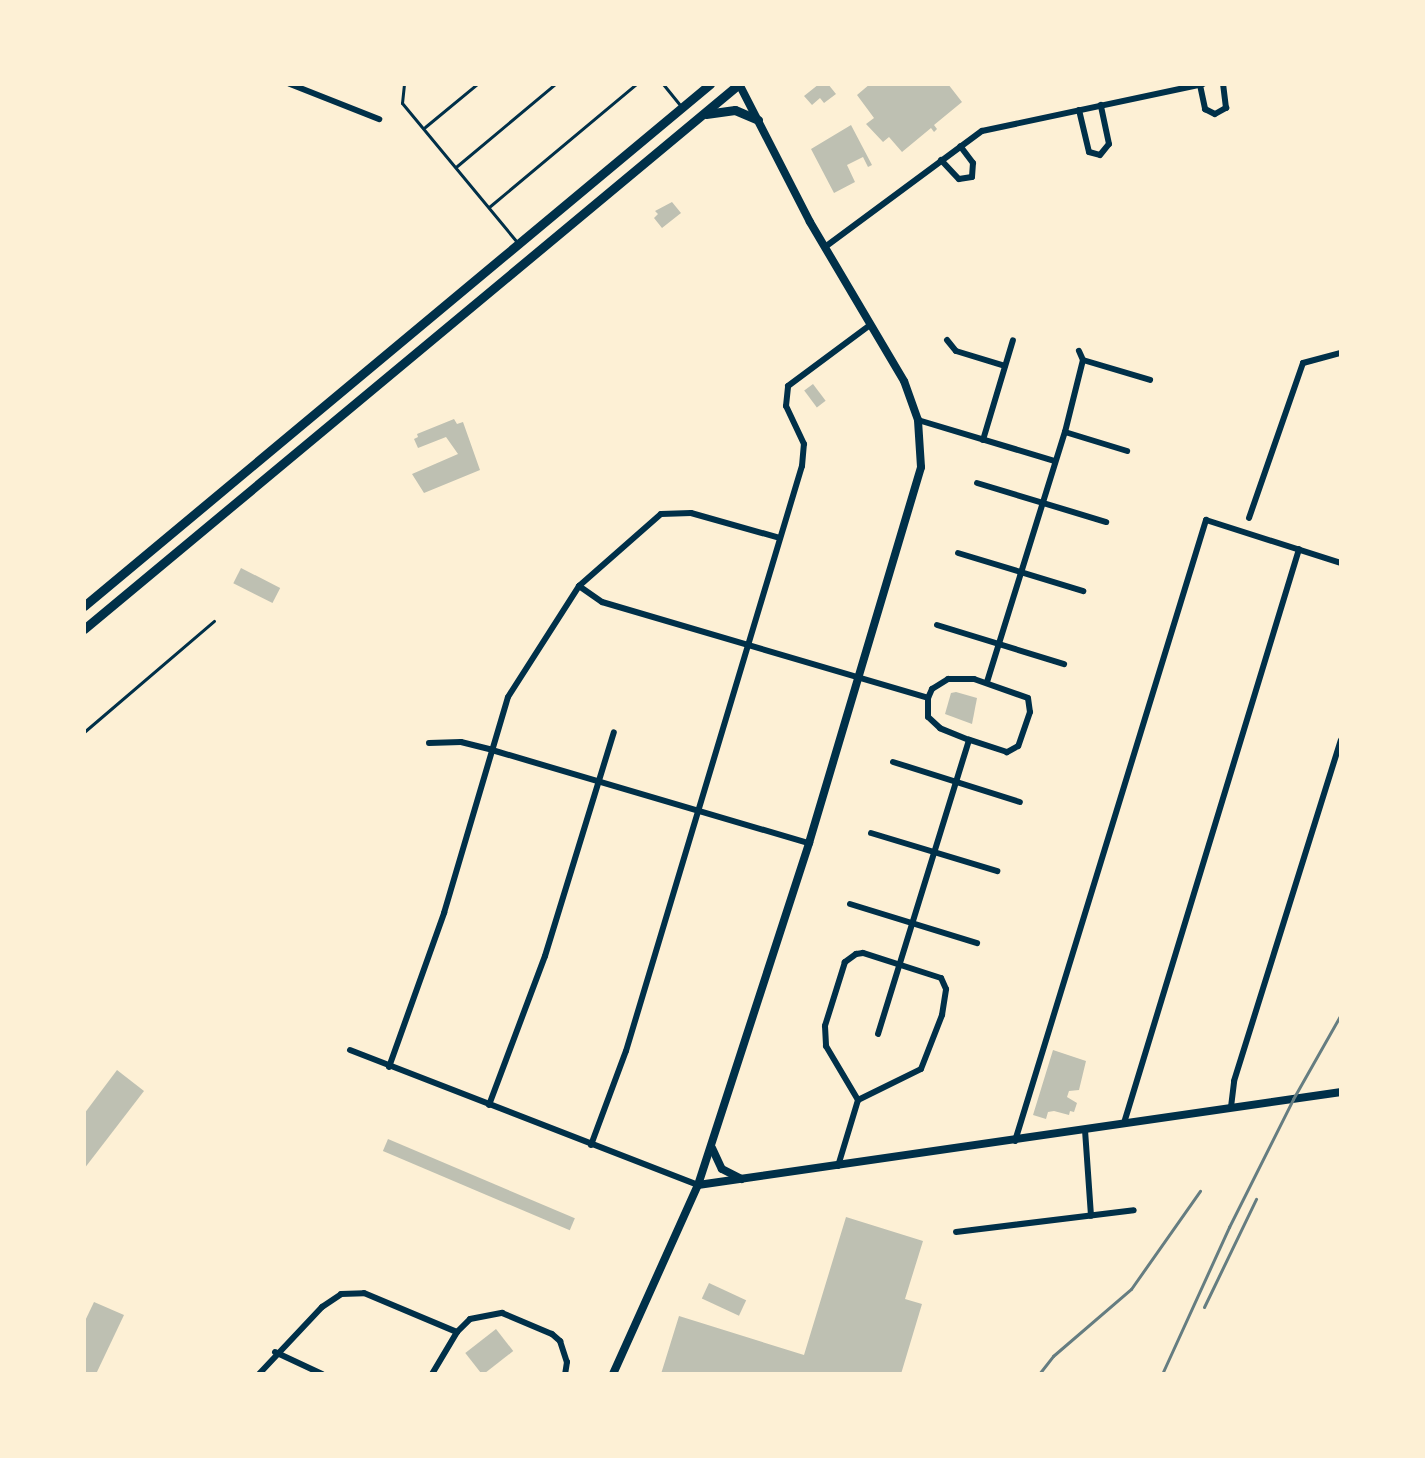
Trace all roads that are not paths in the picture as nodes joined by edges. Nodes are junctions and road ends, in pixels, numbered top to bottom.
1 (290, 84) edge
2 (404, 84) edge
3 (477, 84) edge
4 (555, 84) edge
5 (636, 84) edge
6 (663, 84) edge
7 (710, 84) edge
8 (739, 84) edge
9 (1149, 84) edge
10 (1202, 84) edge
11 (1223, 84) edge
12 (1174, 87) edge
13 (1152, 95) junction
14 (1101, 105) junction
15 (682, 108) junction
16 (1079, 110) junction
17 (702, 114) junction
18 (379, 119) dead end
19 (758, 120) junction
20 (425, 127) junction
21 (960, 146) junction
22 (941, 160) junction
23 (457, 166) junction
24 (489, 207) junction
25 (519, 244) junction
26 (825, 247) junction
27 (870, 325) junction
28 (947, 340) dead end
29 (1013, 340) dead end
30 (1079, 351) dead end
31 (1341, 353) edge
32 (1083, 360) junction
33 (1005, 366) junction
34 (1150, 380) dead end
35 (918, 420) junction
36 (1065, 432) junction
37 (983, 440) junction
38 (1127, 451) dead end
39 (1055, 461) junction
40 (977, 483) dead end
41 (1043, 502) junction
42 (1249, 518) dead end
43 (1106, 522) dead end
44 (780, 538) junction
45 (1299, 549) junction
46 (958, 553) dead end
47 (1341, 563) edge
48 (1020, 573) junction
49 (579, 586) junction
50 (1083, 591) dead end
51 (84, 606) edge
52 (214, 621) dead end
53 (937, 625) dead end
54 (84, 629) edge
55 (999, 643) junction
56 (747, 644) junction
57 (1064, 664) dead end
58 (859, 678) junction
59 (987, 682) junction
60 (928, 698) junction
61 (84, 732) edge
62 (614, 732) dead end
63 (969, 740) junction
64 (1341, 740) edge
65 (429, 743) dead end
66 (492, 750) junction
67 (893, 762) dead end
68 (956, 781) junction
69 (597, 783) junction
70 (1020, 802) dead end
71 (700, 812) junction
72 (871, 833) dead end
73 (809, 843) junction
74 (935, 852) junction
75 (997, 871) dead end
76 (850, 904) dead end
77 (913, 922) junction
78 (977, 943) dead end
79 (900, 962) junction
80 (878, 1034) dead end
81 (350, 1050) dead end
82 (389, 1067) junction
83 (1341, 1092) edge
84 (858, 1100) junction
85 (489, 1105) junction
86 (1231, 1107) junction
87 (1124, 1123) junction
88 (1085, 1130) junction
89 (1015, 1141) junction
90 (712, 1144) junction
91 (591, 1145) junction
92 (838, 1167) junction
93 (743, 1179) junction
94 (698, 1185) junction
95 (1134, 1210) dead end
96 (1091, 1216) junction
97 (956, 1232) dead end
98 (457, 1332) junction
99 (275, 1352) junction
100 (259, 1374) edge
101 (322, 1374) edge
102 (432, 1374) edge
103 (565, 1374) edge
104 (613, 1374) edge

1 - 18 street
2 - 20 lane
3 - 20 lane
4 - 23 lane
5 - 24 lane
6 - 15 lane
7 - 15 main road
8 - 17 main road
8 - 19 main road
9 - 13 street
10 - 11 street
10 - 12 street
12 - 13 street
13 - 14 street
14 - 16 street
14 - 16 street
15 - 25 main road
16 - 21 street
17 - 19 main road
17 - 54 main road
19 - 26 main road
20 - 23 lane
21 - 22 street
21 - 22 street
22 - 26 street
23 - 24 lane
24 - 25 lane
25 - 51 main road
26 - 27 main road
27 - 35 main road
27 - 44 street
28 - 33 street
29 - 33 street
30 - 32 street
31 - 42 street
32 - 34 street
32 - 36 street
33 - 37 street
35 - 37 street
35 - 58 main road
36 - 38 street
36 - 39 street
37 - 39 street
39 - 41 street
40 - 41 street
41 - 43 street
41 - 48 street
44 - 49 street
44 - 56 street
45 - 47 street
45 - 87 street
45 - 89 street
46 - 48 street
48 - 50 street
48 - 55 street
49 - 56 street
49 - 66 street
52 - 61 lane
53 - 55 street
55 - 57 street
55 - 59 street
56 - 58 street
56 - 71 street
58 - 60 street
58 - 73 main road
59 - 60 street
59 - 63 street
60 - 63 street
62 - 69 street
63 - 68 street
64 - 86 street
65 - 66 street
66 - 69 street
66 - 82 street
67 - 68 street
68 - 70 street
68 - 74 street
69 - 71 street
69 - 85 street
71 - 73 street
71 - 91 street
72 - 74 street
73 - 90 main road
74 - 75 street
74 - 77 street
76 - 77 street
77 - 78 street
77 - 79 street
79 - 80 street
79 - 84 street
79 - 84 street
81 - 82 street
82 - 85 street
83 - 86 main road
84 - 92 street
85 - 91 street
86 - 87 main road
87 - 88 main road
88 - 89 main road
88 - 96 street
89 - 92 main road
90 - 93 main road
90 - 94 main road
91 - 94 street
92 - 93 main road
93 - 94 main road
94 - 104 main road
95 - 96 street
96 - 97 street
98 - 99 street
98 - 102 street
98 - 103 street
99 - 100 street
99 - 101 street

